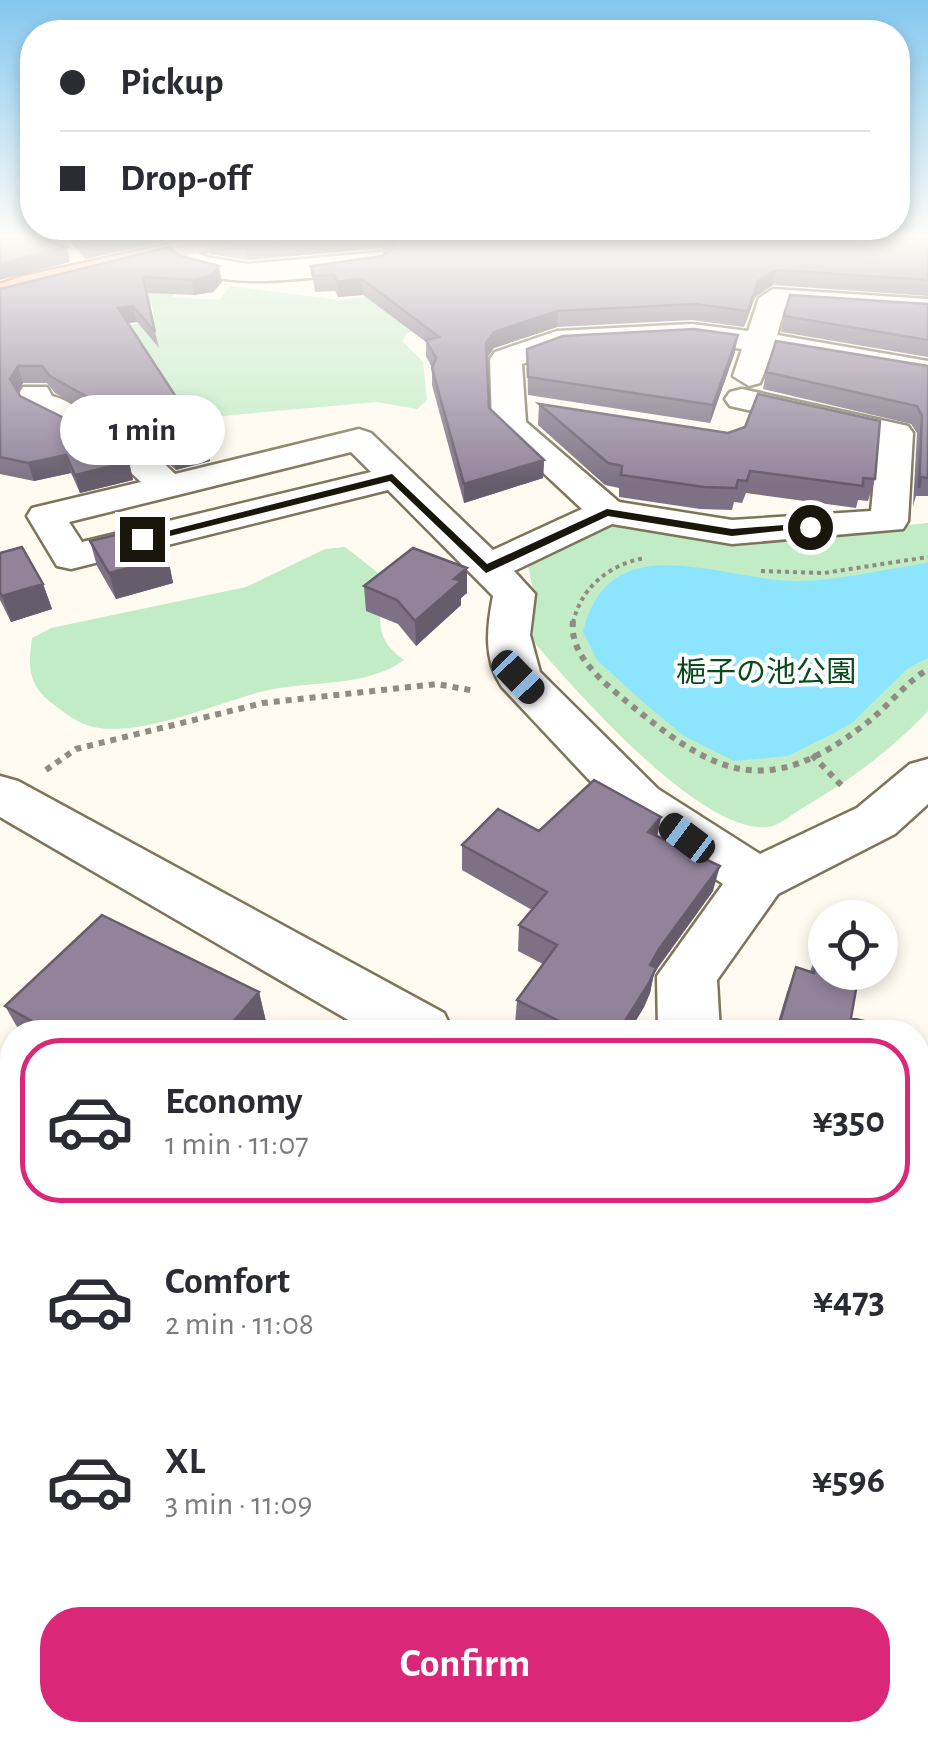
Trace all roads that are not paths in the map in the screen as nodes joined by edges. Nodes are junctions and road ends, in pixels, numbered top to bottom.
1 (766, 320) edge
2 (863, 320) edge
3 (759, 344) junction
4 (856, 355) junction
5 (928, 371) edge
6 (34, 394) dead end
7 (510, 406) junction
8 (549, 412) edge
9 (392, 478) junction
10 (166, 486) junction
11 (607, 512) junction
12 (486, 569) junction
13 (482, 692) road end
14 (928, 776) edge
15 (22, 783) edge
16 (640, 802) junction
17 (758, 879) junction
18 (403, 1020) edge
19 (688, 1020) edge

1 - 3 street
2 - 4 street
3 - 4 street
3 - 7 street
3 - 11 street
4 - 5 street
6 - 10 street
7 - 8 street
7 - 11 street
9 - 10 street
9 - 10 street
9 - 12 street
11 - 12 street
12 - 16 street
13 - 16 street
14 - 17 street
15 - 18 street
16 - 17 street
17 - 19 street

